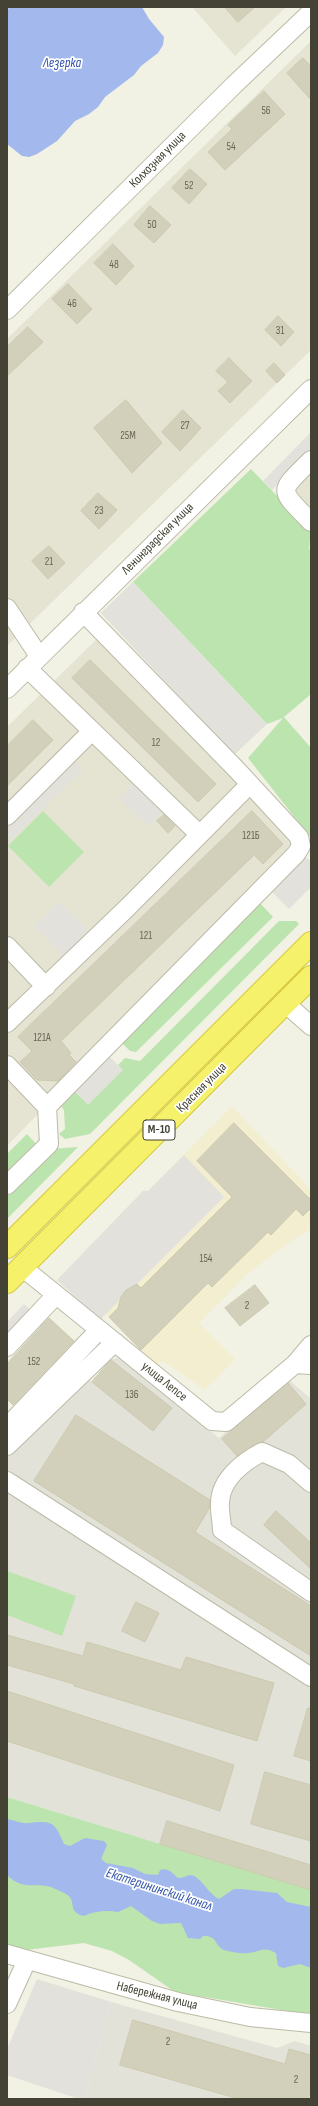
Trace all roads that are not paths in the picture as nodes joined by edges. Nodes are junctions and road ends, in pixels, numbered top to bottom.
1 (311, 12) edge
2 (7, 310) edge
3 (311, 391) edge
4 (311, 460) edge
5 (311, 522) edge
6 (7, 608) edge
7 (83, 612) junction
8 (33, 662) junction
9 (7, 689) edge
10 (92, 731) junction
11 (249, 785) junction
12 (7, 816) edge
13 (199, 834) junction
14 (311, 943) edge
15 (7, 946) edge
16 (311, 977) edge
17 (46, 987) junction
18 (285, 1004) junction
19 (7, 1023) edge
20 (311, 1026) edge
21 (7, 1065) edge
22 (47, 1107) junction
23 (7, 1184) edge
24 (7, 1247) edge
25 (22, 1267) junction
26 (7, 1282) edge
27 (56, 1295) junction
28 (99, 1330) junction
29 (115, 1342) junction
30 (311, 1345) edge
31 (7, 1347) edge
32 (303, 1365) edge
33 (7, 1427) edge
34 (7, 1446) edge
35 (7, 1481) edge
36 (311, 1483) edge
37 (311, 1592) edge
38 (311, 1677) edge
39 (7, 1954) edge
40 (28, 1960) junction
41 (7, 2004) edge
42 (311, 2023) edge

1 - 2 street, Колхозная улица
3 - 7 street, Ленинградская улица
4 - 5 street
6 - 8 street
7 - 8 street, Ленинградская улица
7 - 11 street
8 - 9 street, Ленинградская улица
8 - 10 street
10 - 12 street
10 - 13 street
11 - 13 street
11 - 22 street
13 - 17 street
14 - 24 highway, Красная улица / М-10
15 - 17 street
16 - 18 highway, Красная улица / М-10
17 - 19 street
18 - 20 street
18 - 25 highway, Красная улица / М-10
21 - 22 street
22 - 23 street
25 - 26 highway, Красная улица / М-10
25 - 27 street, улица Лепсе
27 - 28 street, улица Лепсе
27 - 31 street
28 - 29 street, улица Лепсе
28 - 33 street
29 - 32 street, улица Лепсе
29 - 34 street
30 - 32 street, улица Лепсе
35 - 38 street
36 - 37 street
39 - 40 street, Набережная улица
40 - 41 street
40 - 42 street, Набережная улица

